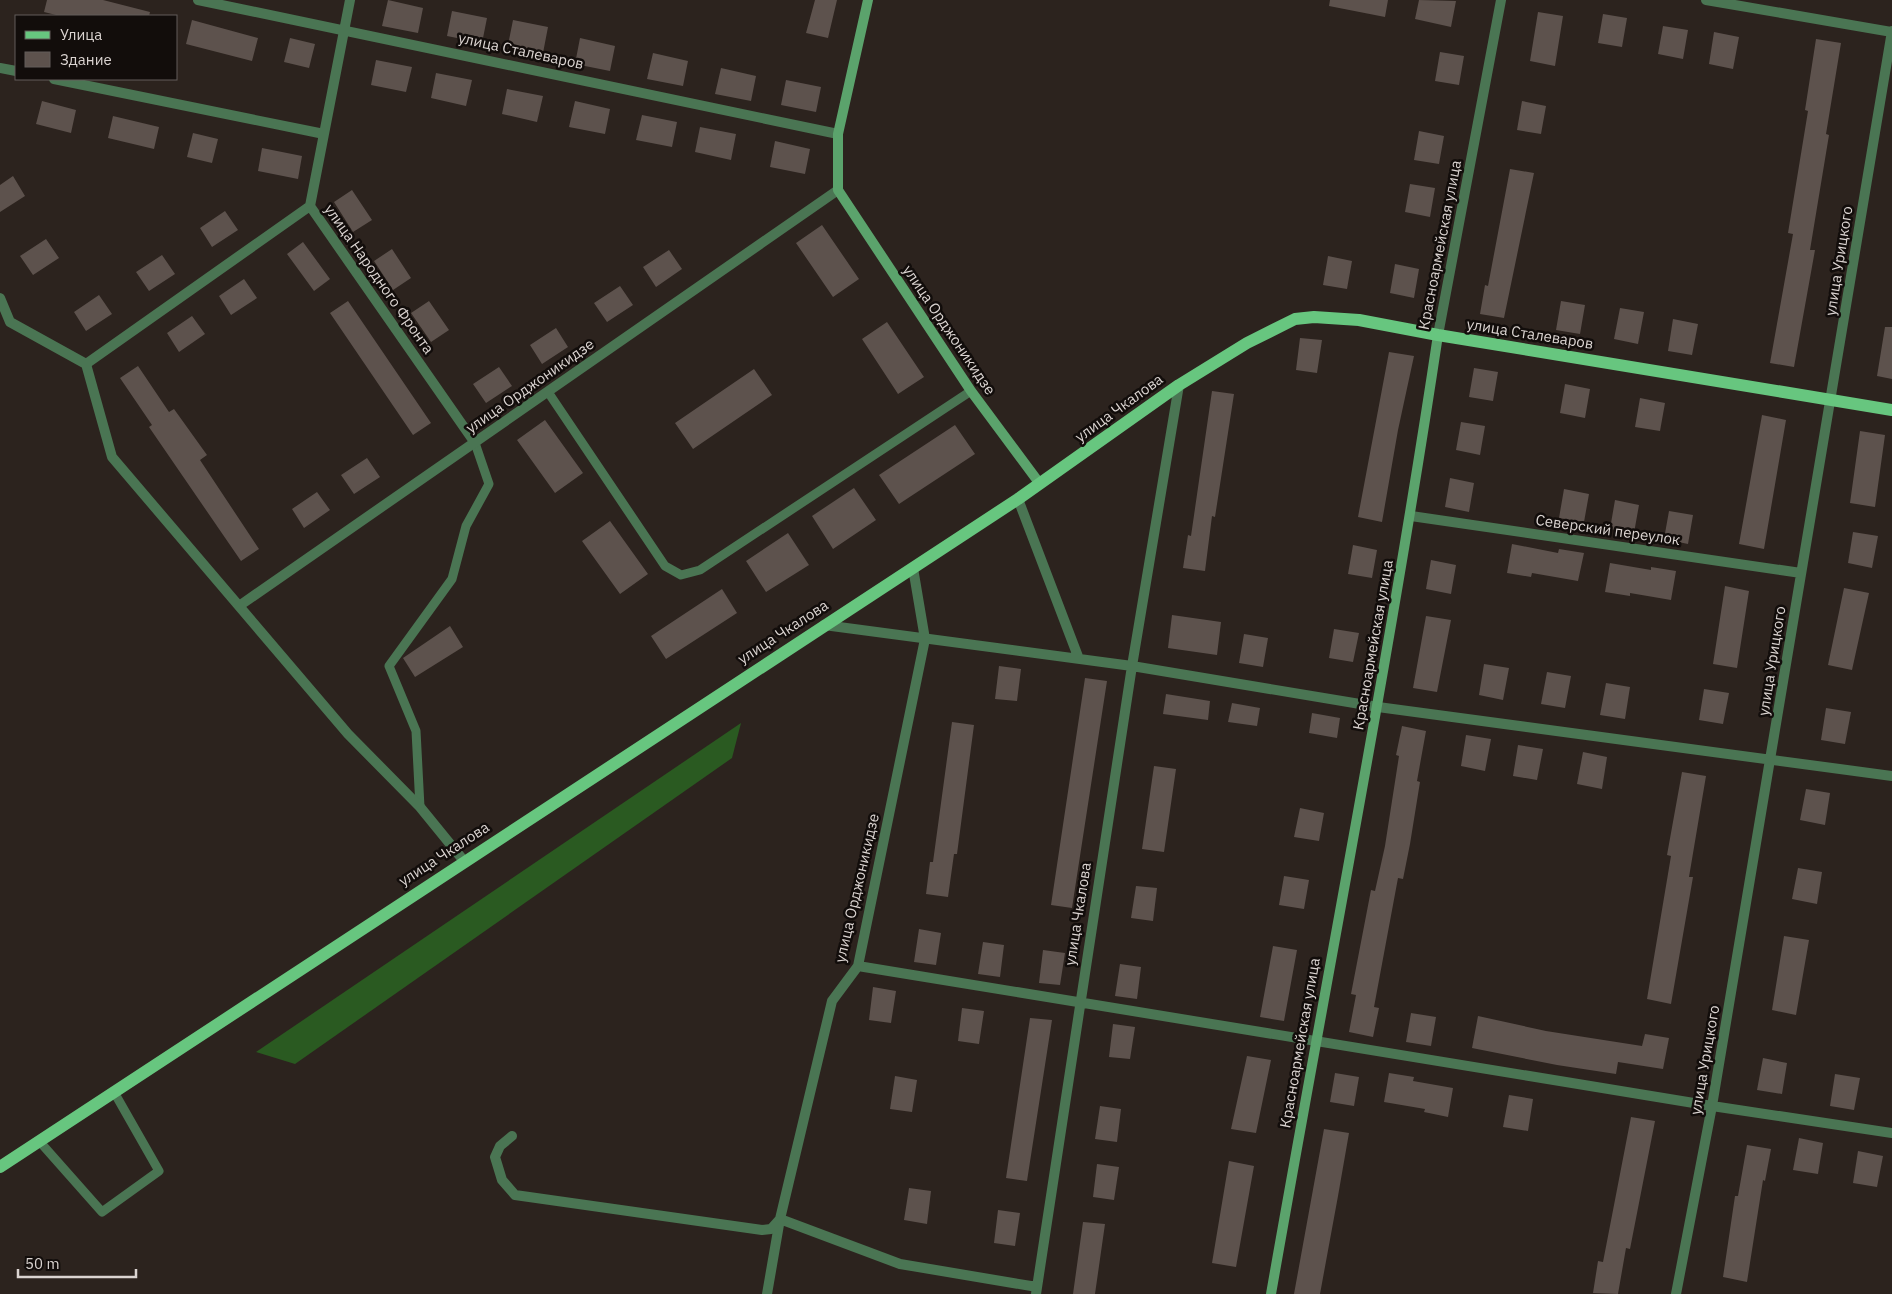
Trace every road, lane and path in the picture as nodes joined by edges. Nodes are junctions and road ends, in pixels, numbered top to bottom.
1 (198, 0) edge
2 (350, 0) edge
3 (868, 0) edge
4 (1501, 0) edge
5 (1706, 0) edge
6 (344, 31) junction
7 (1892, 31) edge
8 (0, 68) edge
9 (15, 71) edge
10 (59, 80) edge
11 (324, 134) junction
12 (838, 134) junction
13 (838, 190) junction
14 (310, 206) junction
15 (0, 298) edge
16 (1438, 335) junction
17 (86, 364) junction
18 (1179, 385) junction
19 (971, 391) junction
20 (548, 392) junction
21 (1832, 399) junction
22 (1892, 410) edge
23 (475, 443) junction
24 (1040, 484) junction
25 (1018, 499) junction
26 (1411, 516) junction
27 (913, 568) junction
28 (1801, 573) junction
29 (239, 606) junction
30 (824, 625) junction
31 (925, 639) junction
32 (1079, 659) junction
33 (1132, 666) junction
34 (1378, 707) junction
35 (1770, 761) junction
36 (1892, 776) edge
37 (420, 807) junction
38 (464, 861) junction
39 (858, 966) junction
40 (1081, 1004) junction
41 (1315, 1041) junction
42 (114, 1092) junction
43 (1712, 1106) junction
44 (1892, 1132) edge
45 (512, 1136) dead end
46 (40, 1142) junction
47 (0, 1167) edge
48 (780, 1219) junction
49 (1036, 1290) edge
50 (767, 1294) edge
51 (1271, 1294) edge
52 (1676, 1294) edge

1 - 6 street, улица Сталеваров
2 - 6 street, улица Народного Фронта
3 - 12 street
4 - 16 street, Красноармейская улица
5 - 7 street
6 - 11 street, улица Народного Фронта
6 - 12 street, улица Сталеваров
7 - 21 street, улица Урицкого
8 - 9 street
10 - 11 street
11 - 14 street, улица Народного Фронта
12 - 13 street
13 - 19 street, улица Орджоникидзе
13 - 20 street, улица Орджоникидзе
14 - 17 street
14 - 23 street, улица Народного Фронта
15 - 17 street
16 - 18 main road, улица Сталеваров
16 - 21 main road, улица Сталеваров
16 - 26 street, Красноармейская улица
17 - 29 street
18 - 24 main road, улица Чкалова
18 - 33 street, улица Чкалова
19 - 20 lane
19 - 24 street, улица Орджоникидзе
20 - 23 street, улица Орджоникидзе
21 - 22 main road, улица Сталеваров
21 - 28 street, улица Урицкого
23 - 29 street, улица Орджоникидзе
23 - 37 lane
24 - 25 main road, улица Чкалова
25 - 27 main road, улица Чкалова
25 - 32 street
26 - 28 street, Северский переулок
26 - 34 street, Красноармейская улица
27 - 30 main road, улица Чкалова
27 - 31 street, улица Орджоникидзе
28 - 35 street, улица Урицкого
29 - 37 street
30 - 31 street
30 - 38 main road, улица Чкалова
31 - 32 street
31 - 39 street, улица Орджоникидзе
32 - 33 street
33 - 34 street
33 - 40 street, улица Чкалова
34 - 35 street
34 - 41 street, Красноармейская улица
35 - 36 street
35 - 43 street, улица Урицкого
37 - 38 street
38 - 42 main road, улица Чкалова
39 - 40 street
39 - 48 street, улица Орджоникидзе
40 - 41 street
40 - 49 street, улица Чкалова
41 - 43 street
41 - 51 street, Красноармейская улица
42 - 46 main road, улица Чкалова
42 - 46 lane
43 - 44 street
43 - 52 street, улица Урицкого
45 - 48 street
46 - 47 main road, улица Чкалова
48 - 49 street
48 - 50 street, улица Орджоникидзе

